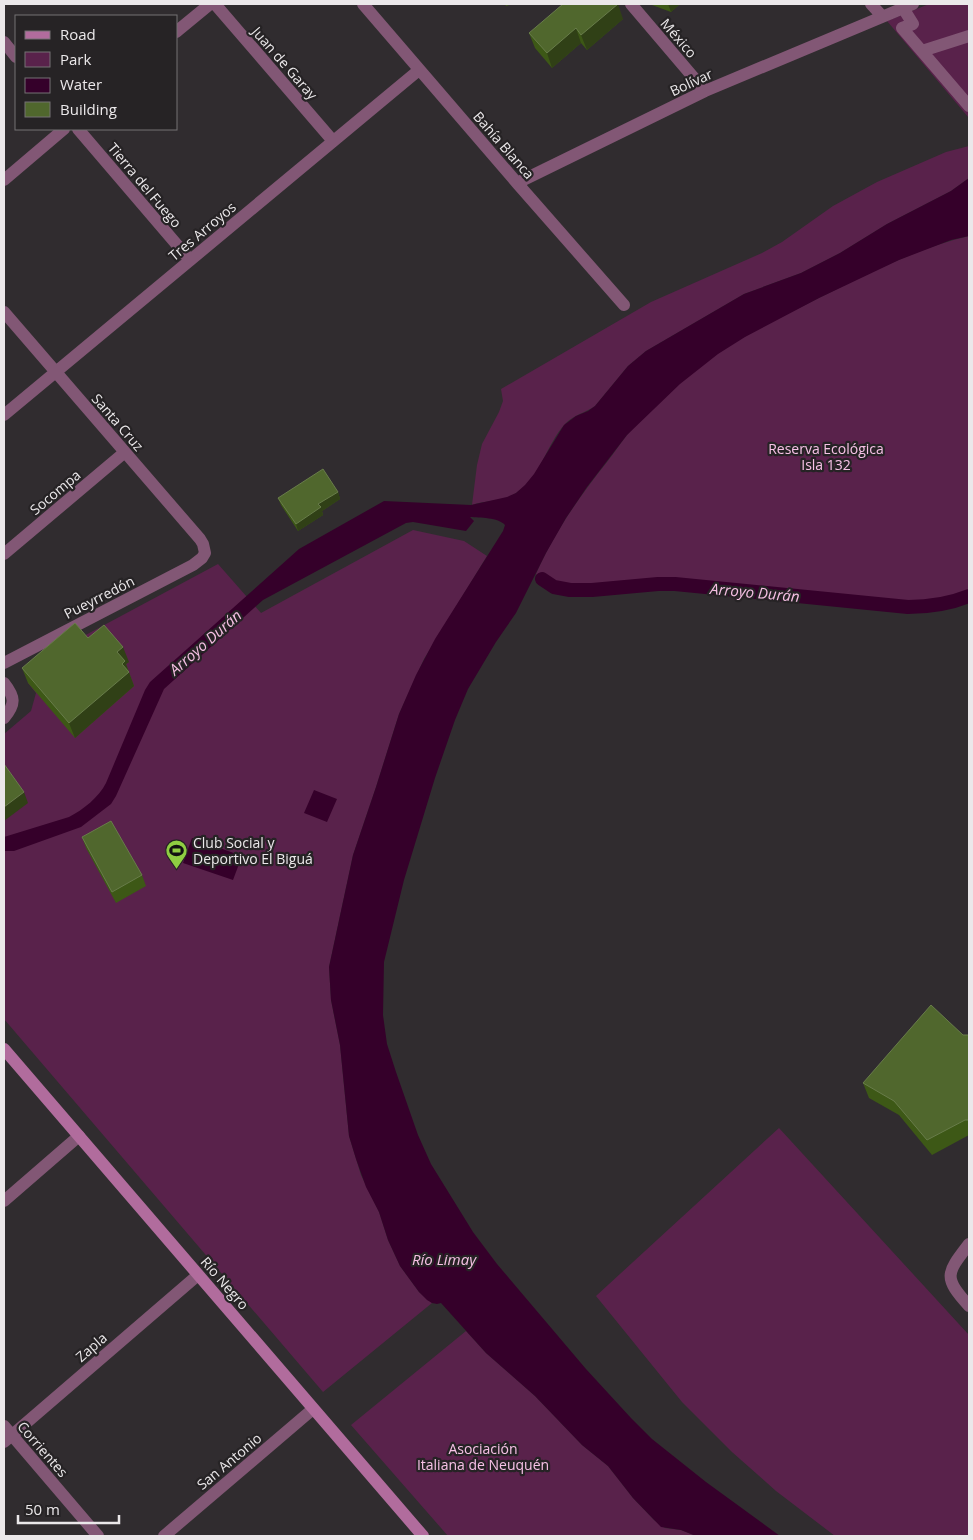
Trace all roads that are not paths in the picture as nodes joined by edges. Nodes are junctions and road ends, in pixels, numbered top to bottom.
1 (210, 4) edge
2 (215, 4) edge
3 (363, 4) edge
4 (631, 4) edge
5 (871, 4) edge
6 (908, 6) edge
7 (882, 16) junction
8 (178, 30) edge
9 (969, 36) edge
10 (4, 42) edge
11 (922, 51) junction
12 (15, 56) edge
13 (419, 70) junction
14 (705, 91) junction
15 (969, 106) edge
16 (63, 130) edge
17 (79, 130) edge
18 (333, 141) junction
19 (4, 180) edge
20 (517, 183) junction
21 (190, 260) junction
22 (624, 305) dead end
23 (4, 312) edge
24 (56, 372) junction
25 (4, 415) edge
26 (125, 452) junction
27 (205, 553) joint
28 (4, 554) edge
29 (4, 664) edge
30 (4, 683) edge
31 (4, 718) edge
32 (4, 1049) edge
33 (79, 1136) junction
34 (4, 1201) edge
35 (969, 1244) edge
36 (198, 1275) junction
37 (969, 1306) edge
38 (313, 1409) junction
39 (6, 1434) edge
40 (98, 1536) edge
41 (164, 1536) edge
42 (423, 1536) edge

1 - 8 street
2 - 18 street, Juan de Garay
3 - 13 street, Bahía Blanca
4 - 14 street, México
5 - 7 street
6 - 7 street, Bolívar
6 - 11 street
7 - 14 street, Bolívar
9 - 11 street
10 - 12 street
11 - 15 street
13 - 18 street, Tres Arroyos
13 - 20 street, Bahía Blanca
14 - 20 street, Bolívar
16 - 19 street
17 - 21 street, Tierra del Fuego
18 - 21 street, Tres Arroyos
20 - 22 street, Bahía Blanca
21 - 24 street, Tres Arroyos
23 - 24 street, Santa Cruz
24 - 25 street, Tres Arroyos
24 - 26 street, Santa Cruz
26 - 27 street, Santa Cruz
26 - 28 street, Socompa
27 - 29 street, Pueyrredón
30 - 31 street
32 - 33 street, Río Negro
33 - 34 street
33 - 36 street, Río Negro
35 - 37 street
36 - 38 street, Río Negro
36 - 39 street, Zapla
38 - 41 street, San Antonio
38 - 42 street, Río Negro
39 - 40 street, Corrientes

